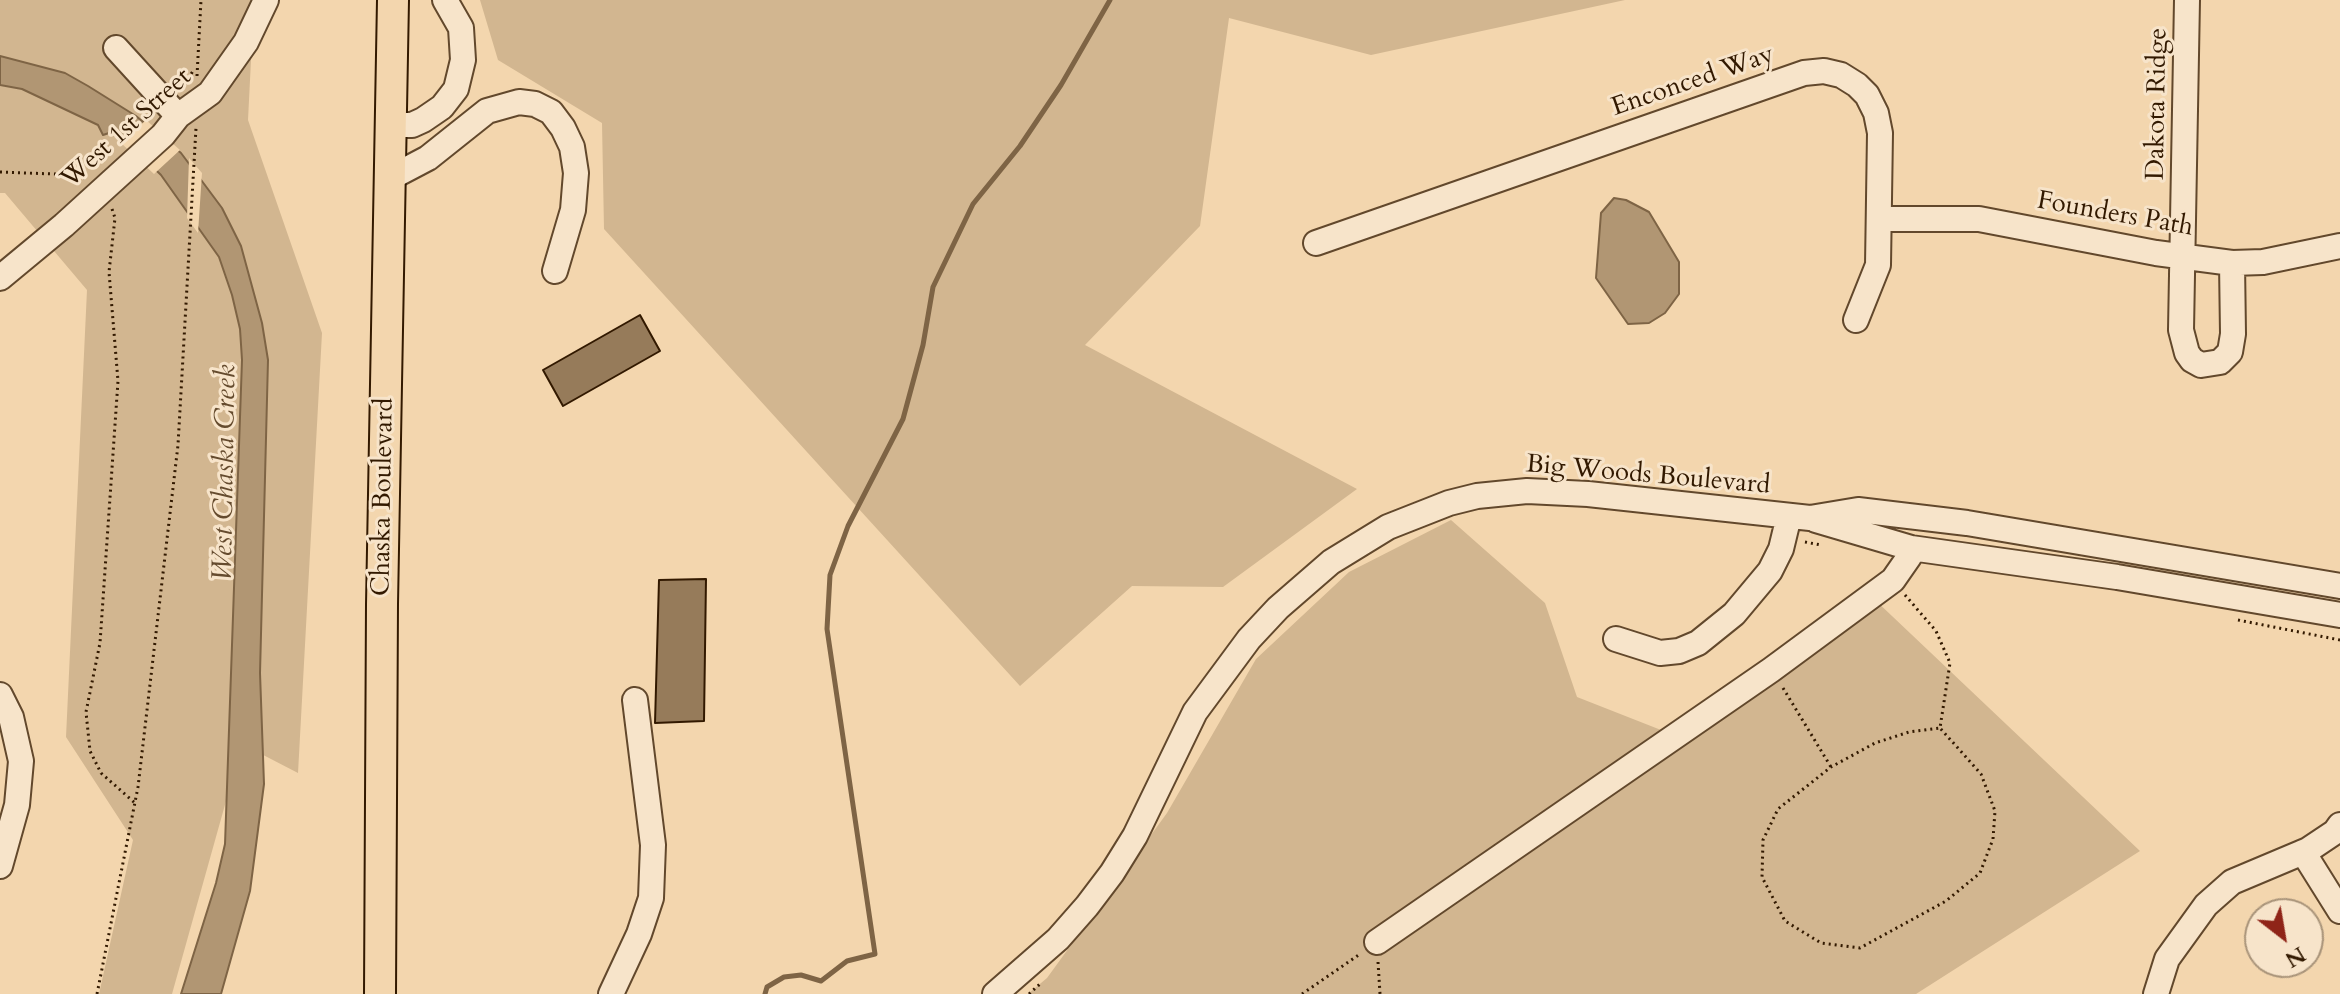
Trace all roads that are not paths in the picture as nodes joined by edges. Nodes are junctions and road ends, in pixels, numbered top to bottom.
1 (266, 0) edge
2 (393, 0) edge
3 (445, 0) edge
4 (2187, 0) edge
5 (116, 48) dead end
6 (170, 118) junction
7 (391, 125) junction
8 (390, 178) junction
9 (1879, 219) junction
10 (1316, 243) dead end
11 (2340, 246) edge
12 (2185, 257) junction
13 (2232, 263) junction
14 (555, 271) dead end
15 (0, 278) edge
16 (1856, 320) dead end
17 (1800, 517) junction
18 (1911, 548) junction
19 (2340, 586) edge
20 (2340, 615) edge
21 (1616, 639) dead end
22 (0, 695) edge
23 (635, 700) dead end
24 (2340, 825) edge
25 (2303, 852) junction
26 (0, 866) edge
27 (2340, 911) edge
28 (1377, 942) road end
29 (380, 994) edge
30 (611, 994) edge
31 (995, 994) edge
32 (2156, 994) edge

1 - 6 street, West 1st Street
2 - 7 main road, Chaska Boulevard
3 - 7 street
4 - 12 street, Dakota Ridge
5 - 6 street
6 - 15 street, West 1st Street
7 - 8 main road, Chaska Boulevard
8 - 14 street
8 - 29 main road, Chaska Boulevard
9 - 10 street, Enconced Way
9 - 12 street, Founders Path
9 - 16 street, Enconced Way
11 - 13 street, Founders Path
12 - 13 street, Founders Path
12 - 13 street, Dakota Ridge
17 - 18 street, Big Woods Boulevard
17 - 19 street, Big Woods Boulevard
17 - 21 street
17 - 31 street, Big Woods Boulevard
18 - 20 street, Big Woods Boulevard
18 - 28 street
22 - 26 street
23 - 30 street
24 - 25 street
25 - 27 street
25 - 32 street

